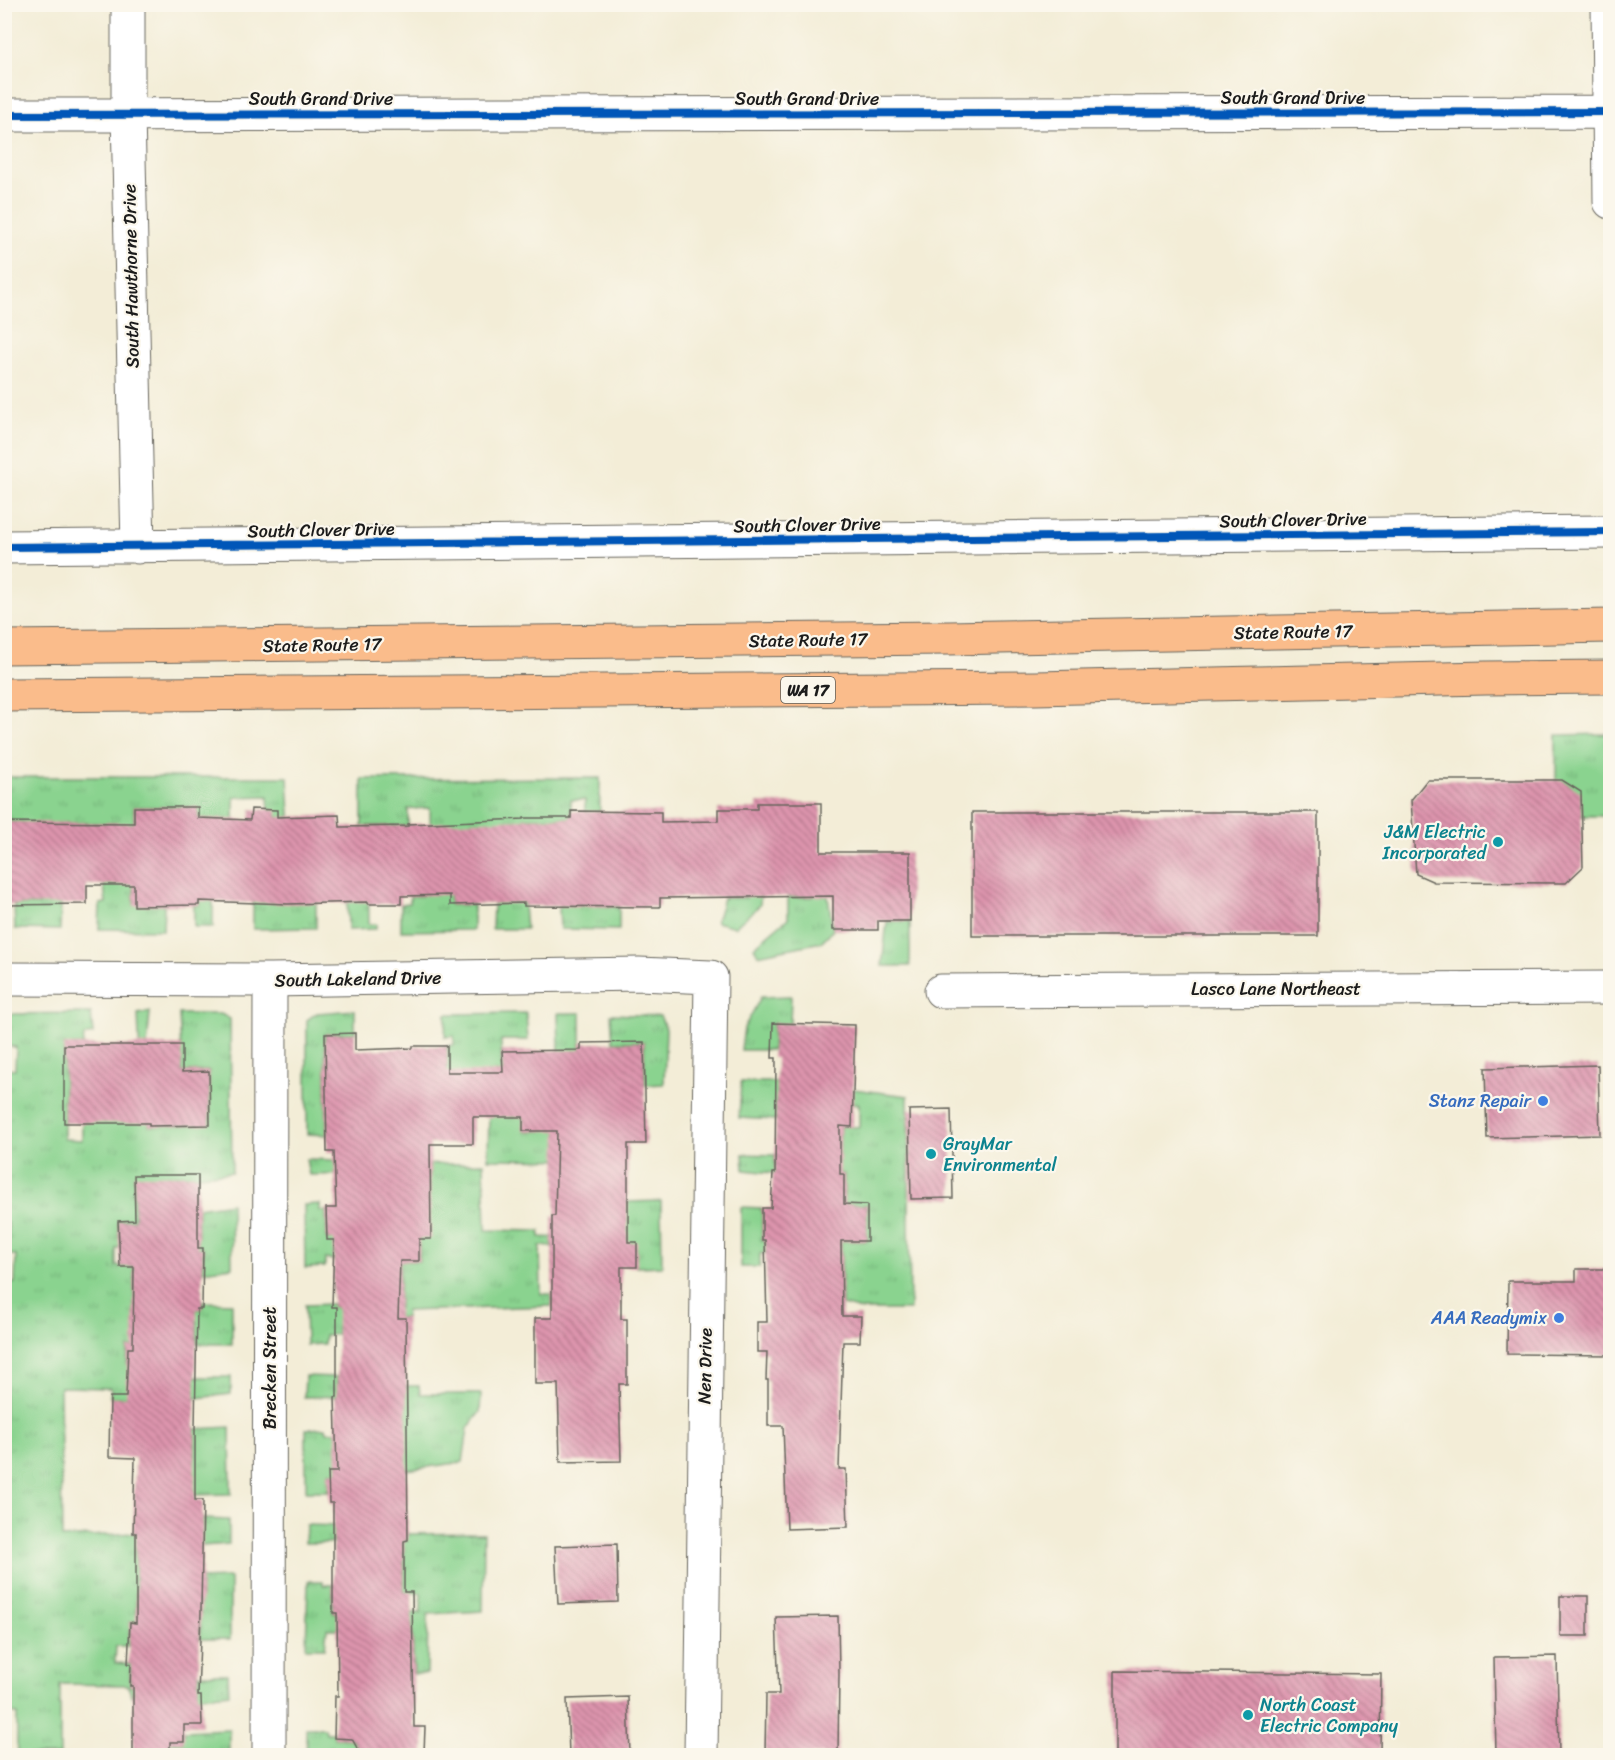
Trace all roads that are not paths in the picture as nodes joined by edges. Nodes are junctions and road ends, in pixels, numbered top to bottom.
1 (128, 4) edge
2 (1608, 4) edge
3 (1609, 112) edge
4 (4, 115) edge
5 (128, 115) junction
6 (1611, 202) edge
7 (1611, 532) edge
8 (4, 547) edge
9 (138, 547) junction
10 (1611, 626) edge
11 (4, 647) edge
12 (1611, 678) edge
13 (4, 695) edge
14 (711, 977) joint
15 (4, 979) edge
16 (270, 980) junction
17 (1611, 988) edge
18 (941, 991) dead end
19 (269, 1755) edge
20 (701, 1755) edge

1 - 5 street, South Hawthorne Drive
2 - 3 street
3 - 5 street, South Grand Drive
3 - 6 street
4 - 5 street, South Grand Drive
5 - 9 street, South Hawthorne Drive
7 - 9 street, South Clover Drive
8 - 9 street, South Clover Drive
10 - 11 highway, State Route 17
12 - 13 highway, WA 17
14 - 16 street, South Lakeland Drive
14 - 20 street, Nen Drive
15 - 16 street, South Lakeland Drive
16 - 19 street, Brecken Street
17 - 18 street, Lasco Lane Northeast

